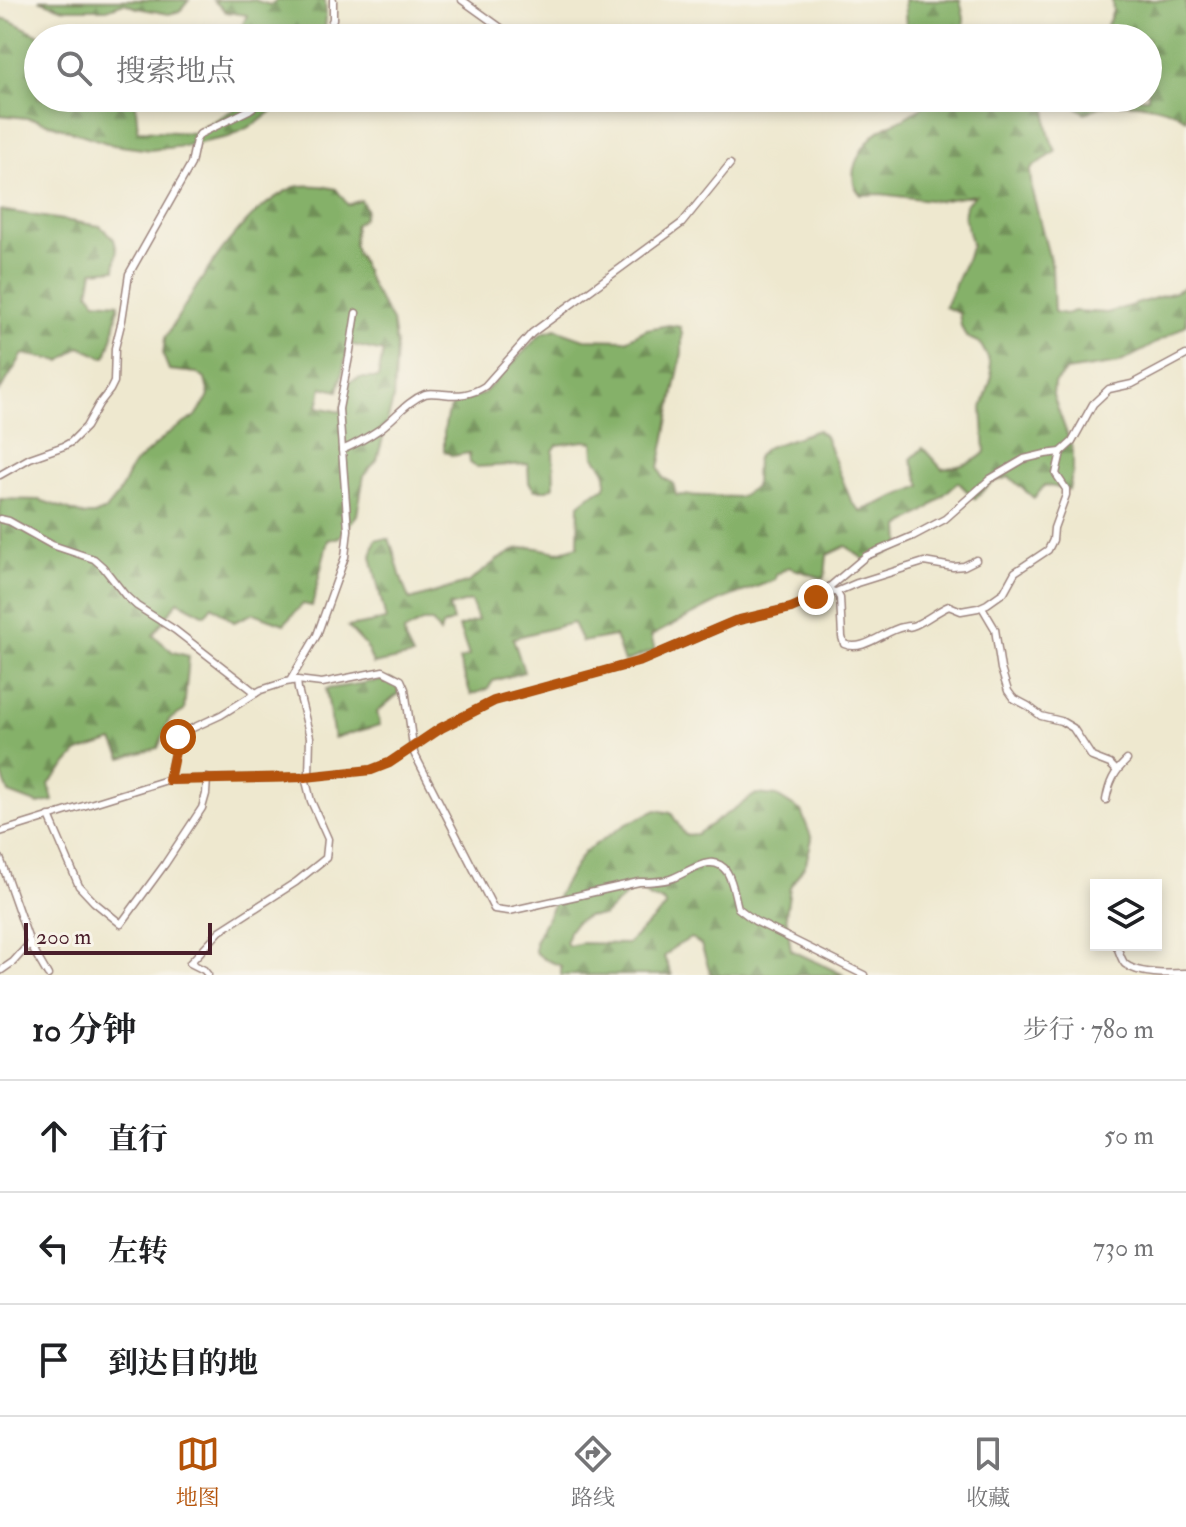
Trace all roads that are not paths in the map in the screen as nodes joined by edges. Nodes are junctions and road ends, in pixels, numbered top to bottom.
1 (333, 0) edge
2 (462, 0) edge
3 (331, 24) edge
4 (495, 24) edge
5 (245, 112) edge
6 (730, 164) dead end
7 (356, 313) dead end
8 (1186, 355) edge
9 (342, 450) junction
10 (1061, 452) junction
11 (0, 475) edge
12 (0, 519) edge
13 (976, 560) dead end
14 (827, 589) junction
15 (836, 592) junction
16 (982, 607) junction
17 (294, 681) junction
18 (256, 693) junction
19 (414, 746) junction
20 (1127, 760) dead end
21 (1116, 770) junction
22 (307, 776) junction
23 (207, 778) junction
24 (169, 780) junction
25 (1106, 800) dead end
26 (49, 816) junction
27 (0, 832) edge
28 (0, 858) edge
29 (30, 943) junction
30 (1119, 951) edge
31 (0, 971) edge
32 (1186, 973) edge
33 (48, 975) edge
34 (208, 975) edge
35 (864, 975) edge

1 - 3 street
2 - 4 street
5 - 11 street
6 - 9 street
7 - 9 street
8 - 10 street
9 - 17 street
10 - 14 street
10 - 16 street
12 - 18 street
13 - 15 street
14 - 15 street
14 - 19 street
15 - 16 street
16 - 21 street
17 - 18 street
17 - 19 street
17 - 22 street
18 - 24 street
19 - 22 street
19 - 35 street
20 - 21 street
21 - 25 street
22 - 23 street
22 - 34 street
23 - 24 street
23 - 26 street
24 - 26 street
26 - 27 street
28 - 29 street
29 - 31 street
29 - 33 street
30 - 32 street

